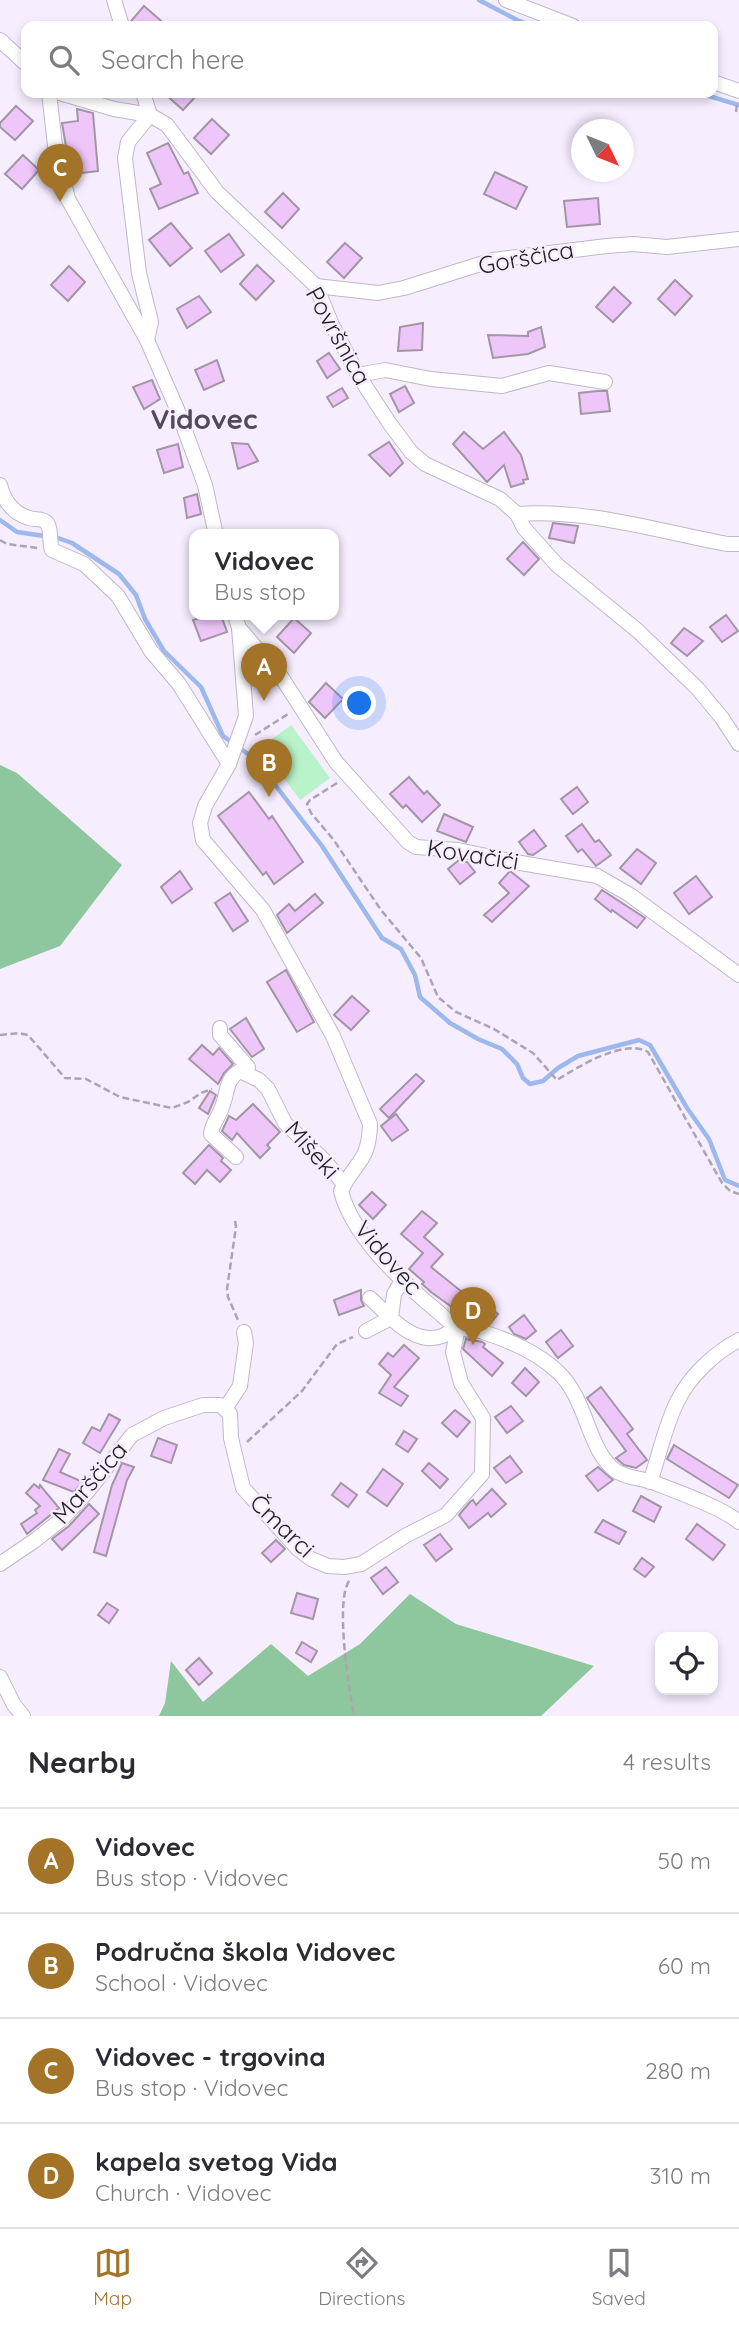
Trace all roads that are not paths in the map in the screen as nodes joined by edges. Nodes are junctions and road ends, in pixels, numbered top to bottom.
1 (114, 0) edge
2 (506, 0) edge
3 (120, 21) edge
4 (560, 21) edge
5 (0, 40) edge
6 (21, 59) edge
7 (718, 84) edge
8 (739, 91) edge
9 (50, 98) edge
10 (77, 98) edge
11 (145, 98) edge
12 (150, 115) junction
13 (739, 239) edge
14 (316, 286) junction
15 (147, 340) junction
16 (358, 375) junction
17 (605, 382) dead end
18 (0, 485) edge
19 (517, 514) junction
20 (215, 529) edge
21 (739, 544) edge
22 (237, 621) edge
23 (739, 744) edge
24 (235, 747) junction
25 (739, 975) edge
26 (220, 1028) dead end
27 (247, 1074) junction
28 (236, 1157) dead end
29 (344, 1184) junction
30 (403, 1279) junction
31 (370, 1298) dead end
32 (391, 1318) junction
33 (457, 1328) junction
34 (366, 1331) road end
35 (244, 1332) road end
36 (739, 1340) edge
37 (225, 1409) junction
38 (650, 1482) junction
39 (739, 1521) edge
40 (0, 1564) edge
41 (0, 1677) edge
42 (23, 1716) edge

1 - 3 street
2 - 4 street
5 - 6 street
7 - 8 street
9 - 15 street
10 - 12 street, Površnica
11 - 12 street
12 - 14 street, Površnica
12 - 15 street
13 - 14 street, Gorščica
14 - 16 street, Površnica
15 - 20 street
16 - 17 street
16 - 19 street, Površnica
18 - 24 street
19 - 21 street
19 - 23 street
22 - 24 street
22 - 25 street, Kovačići
24 - 29 street
26 - 27 street, Mišeki
27 - 28 street
27 - 29 street, Mišeki
29 - 30 street, Vidovec
30 - 32 street
30 - 33 street, Vidovec
31 - 32 street
32 - 33 street
32 - 34 street
33 - 37 street, Čmarci
33 - 38 street
35 - 37 street
36 - 38 street
37 - 40 street, Marščica
38 - 39 street
41 - 42 street

